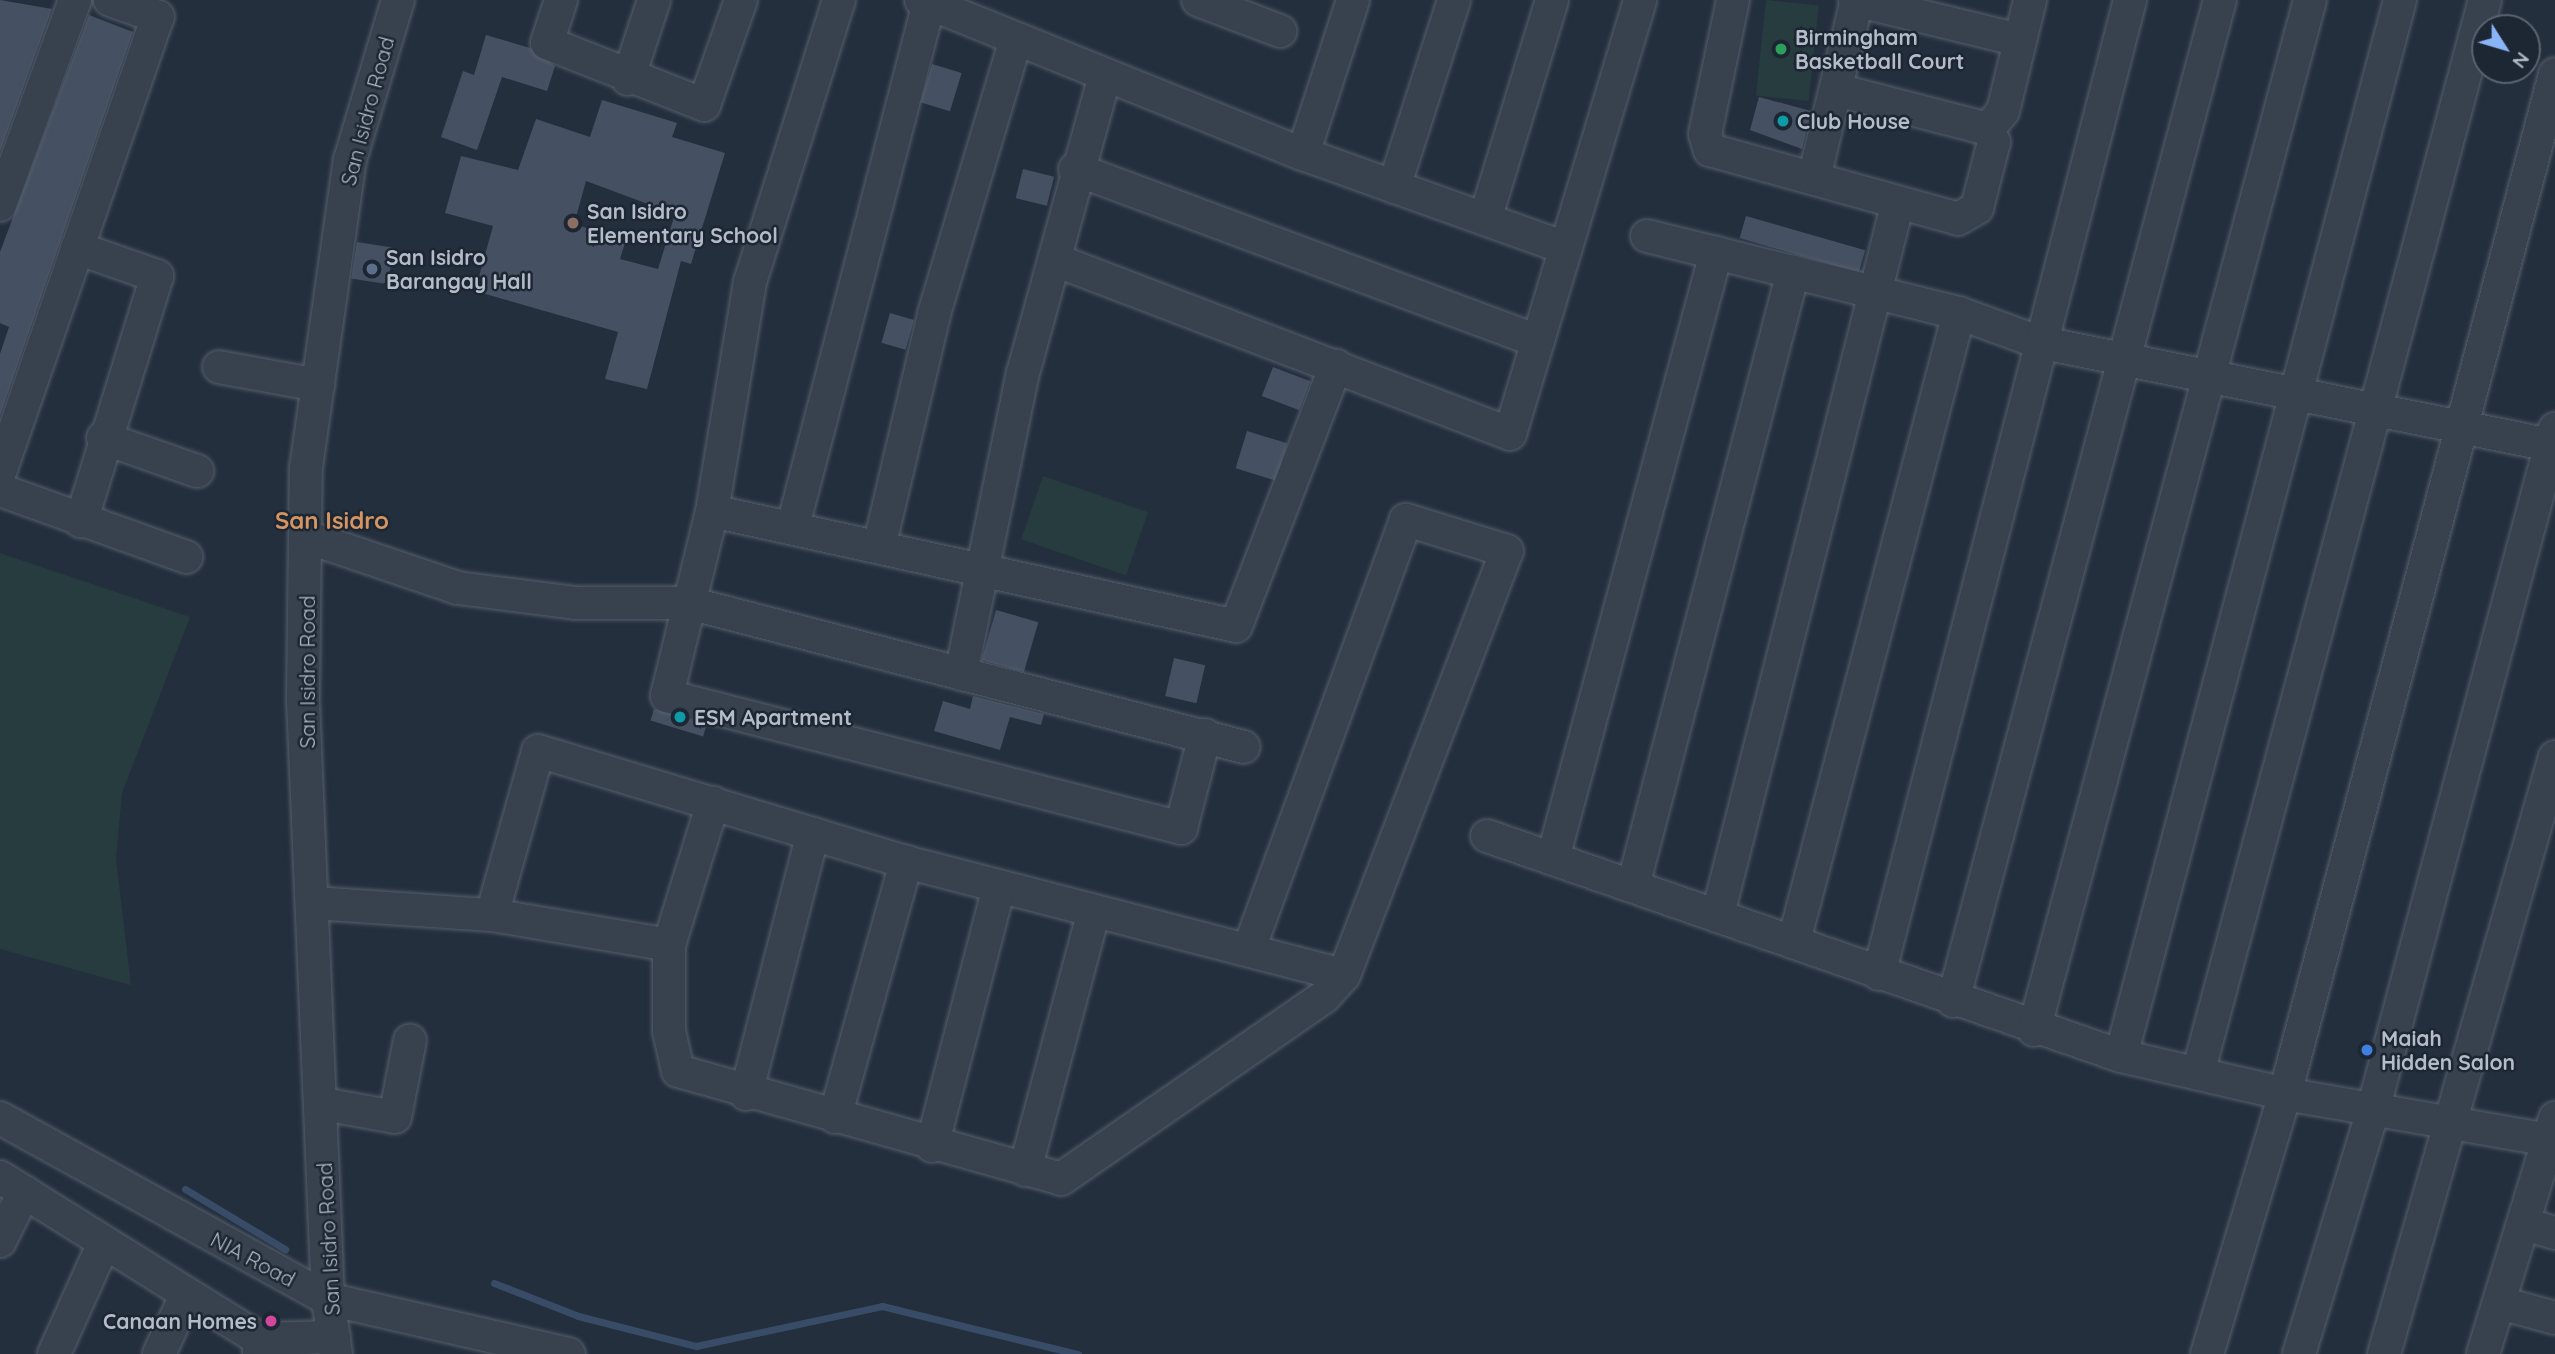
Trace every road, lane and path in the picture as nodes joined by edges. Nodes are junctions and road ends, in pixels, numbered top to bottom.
1 (75, 0) edge
2 (110, 0) edge
3 (398, 0) edge
4 (561, 0) edge
5 (654, 0) edge
6 (741, 0) edge
7 (839, 0) edge
8 (1198, 0) edge
9 (1353, 0) edge
10 (1454, 0) edge
11 (1552, 0) edge
12 (1640, 0) edge
13 (1733, 0) edge
14 (1856, 0) edge
15 (2031, 0) edge
16 (2130, 0) edge
17 (2220, 0) edge
18 (2310, 0) edge
19 (2400, 0) edge
20 (2485, 0) edge
21 (925, 2) edge
22 (1245, 9) edge
23 (1280, 31) dead end
24 (1016, 39) junction
25 (2019, 40) junction
26 (2555, 74) edge
27 (1105, 75) junction
28 (628, 79) junction
29 (1837, 90) junction
30 (1987, 129) junction
31 (1303, 154) junction
32 (1075, 169) junction
33 (1814, 178) junction
34 (1394, 187) junction
35 (0, 205) edge
36 (1897, 206) junction
37 (1486, 216) junction
38 (1647, 236) dead end
39 (77, 248) junction
40 (1566, 248) junction
41 (1716, 253) junction
42 (1055, 260) junction
43 (1793, 272) junction
44 (1879, 294) junction
45 (1959, 313) junction
46 (1538, 341) junction
47 (2038, 342) junction
48 (2123, 361) junction
49 (1336, 366) junction
50 (219, 367) dead end
51 (2211, 378) junction
52 (318, 385) junction
53 (2299, 396) junction
54 (2373, 411) junction
55 (2462, 427) junction
56 (103, 438) junction
57 (2554, 440) edge
58 (197, 471) dead end
59 (0, 472) edge
60 (0, 490) edge
61 (712, 511) junction
62 (81, 521) junction
63 (793, 526) junction
64 (310, 538) junction
65 (880, 543) junction
66 (186, 557) dead end
67 (979, 574) junction
68 (688, 603) junction
69 (961, 674) junction
70 (1205, 735) junction
71 (1244, 747) dead end
72 (2555, 757) edge
73 (713, 803) junction
74 (813, 833) junction
75 (1487, 836) dead end
76 (1553, 858) junction
77 (906, 862) junction
78 (999, 886) junction
79 (1633, 886) junction
80 (314, 903) junction
81 (1094, 911) junction
82 (1718, 914) junction
83 (492, 915) junction
84 (1794, 941) junction
85 (669, 945) junction
86 (1249, 948) junction
87 (1879, 974) junction
88 (1344, 975) junction
89 (1953, 1001) junction
90 (2034, 1030) junction
91 (410, 1040) dead end
92 (2121, 1056) junction
93 (2198, 1073) junction
94 (746, 1094) junction
95 (2285, 1094) junction
96 (323, 1104) junction
97 (2373, 1110) junction
98 (835, 1117) junction
99 (0, 1118) edge
100 (2454, 1125) junction
101 (2553, 1132) edge
102 (932, 1146) junction
103 (1025, 1170) junction
104 (12, 1184) edge
105 (2525, 1224) junction
106 (2555, 1233) edge
107 (0, 1241) edge
108 (104, 1242) junction
109 (185, 1298) junction
110 (328, 1299) junction
111 (2500, 1303) junction
112 (2555, 1318) edge
113 (335, 1345) edge
114 (259, 1346) edge
115 (54, 1354) edge
116 (159, 1354) edge
117 (569, 1354) edge
118 (2207, 1354) edge
119 (2299, 1354) edge
120 (2384, 1354) edge
121 (2483, 1354) edge

1 - 35 street
2 - 39 street
3 - 52 street, San Isidro Road
4 - 28 street
5 - 28 street
6 - 28 street
7 - 61 street
8 - 22 street
9 - 31 street
10 - 34 street
11 - 37 street
12 - 40 street
13 - 33 street
14 - 25 street
14 - 29 street
15 - 25 street
16 - 47 street
17 - 48 street
18 - 51 street
19 - 53 street
20 - 54 street
21 - 24 street
21 - 63 street
22 - 23 street
24 - 27 street
24 - 65 street
25 - 30 street
26 - 55 street
27 - 31 street
27 - 32 street
29 - 30 street
29 - 33 street
30 - 36 street
31 - 34 street
32 - 42 street
32 - 46 street
33 - 36 street
34 - 37 street
36 - 44 street
37 - 40 street
38 - 41 street
39 - 56 street
39 - 59 street
40 - 46 street
41 - 43 street
41 - 76 street
42 - 49 street
42 - 67 street
43 - 44 street
43 - 79 street
44 - 45 street
44 - 82 street
45 - 47 street
45 - 84 street
46 - 49 street
47 - 48 street
47 - 87 street
48 - 51 street
48 - 89 street
49 - 67 street
50 - 52 street
51 - 53 street
51 - 90 street
52 - 64 street, San Isidro Road
53 - 54 street
53 - 92 street
54 - 55 street
54 - 93 street
55 - 57 street
55 - 95 street
56 - 58 street
56 - 62 street
57 - 97 street
60 - 62 street
61 - 63 street
61 - 68 street
62 - 66 street
63 - 65 street
64 - 68 street
64 - 80 street, San Isidro Road
65 - 67 street
67 - 69 street
68 - 69 street
68 - 70 street
69 - 70 street
70 - 71 street
72 - 100 street
73 - 74 street
73 - 83 street
73 - 85 street
74 - 77 street
74 - 94 street
75 - 76 street
76 - 79 street
77 - 78 street
77 - 98 street
78 - 81 street
78 - 102 street
79 - 82 street
80 - 83 street
80 - 96 street, San Isidro Road
81 - 86 street
81 - 103 street
82 - 84 street
83 - 85 street
84 - 87 street
85 - 94 street
86 - 88 street
86 - 88 street
87 - 89 street
88 - 103 street
89 - 90 street
90 - 92 street
91 - 96 street
92 - 93 street
93 - 95 street
94 - 98 street
95 - 97 street
95 - 118 street
96 - 110 street, San Isidro Road
97 - 100 street
97 - 119 street
98 - 102 street
99 - 110 street, NIA Road
100 - 101 street
100 - 120 street
101 - 105 street
102 - 103 street
104 - 107 street
104 - 108 street
105 - 106 street
105 - 111 street
108 - 109 street
108 - 115 street
109 - 114 street
109 - 116 street
110 - 113 street, San Isidro Road
110 - 117 street, NIA Road
111 - 112 street
111 - 121 street
113 - 114 street

